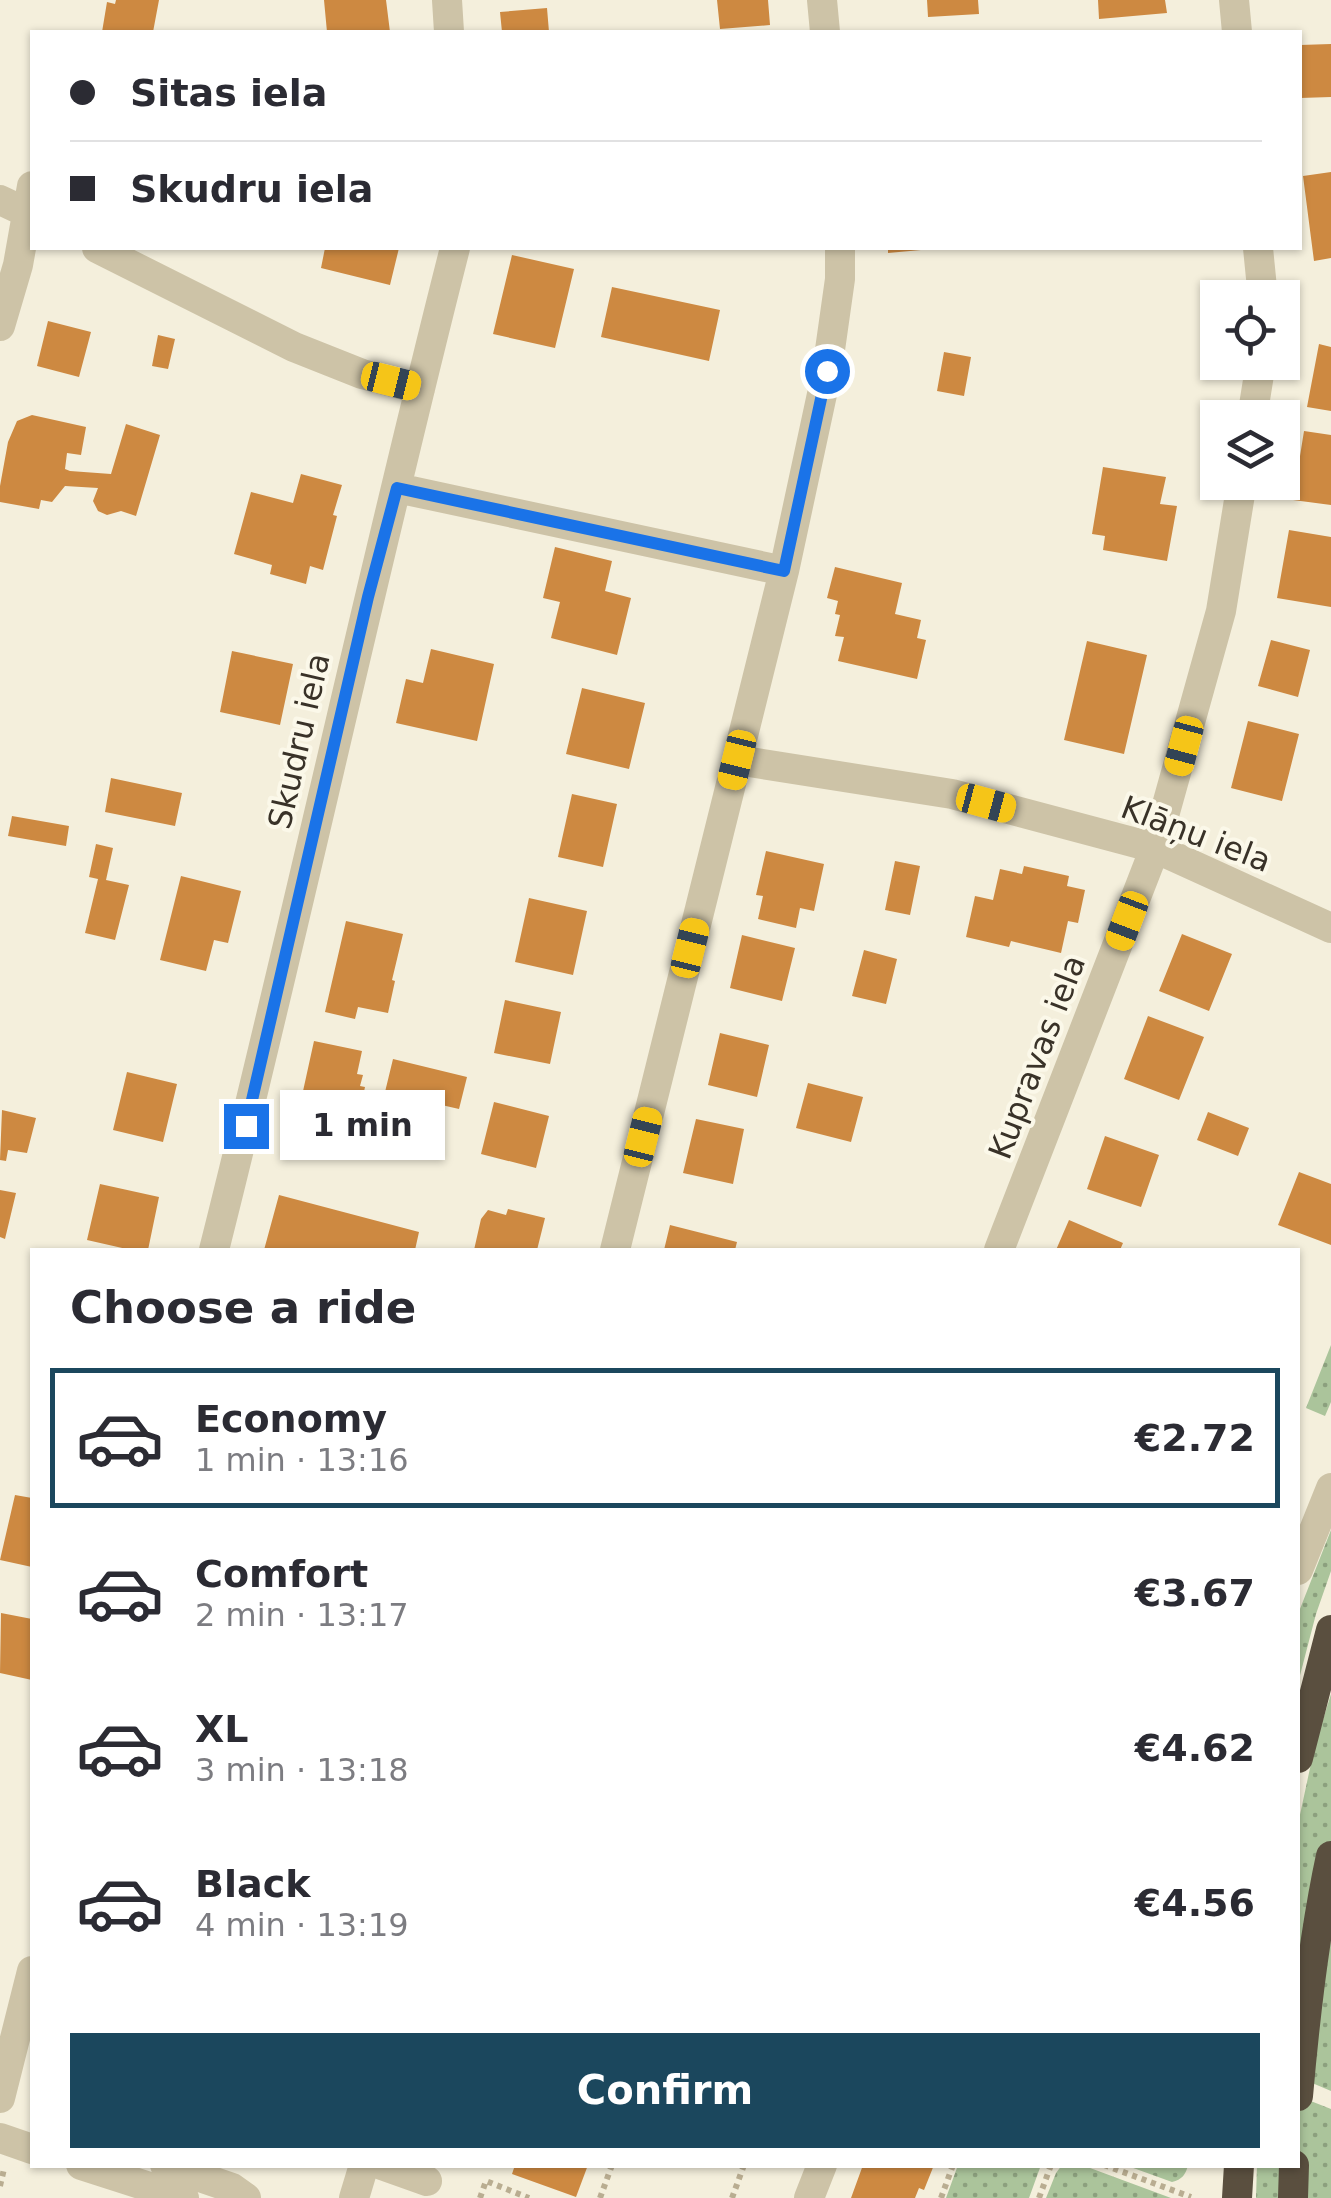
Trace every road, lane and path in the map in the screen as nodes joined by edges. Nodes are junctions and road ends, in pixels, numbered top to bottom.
1 (447, 0) edge
2 (822, 0) edge
3 (1234, 0) edge
4 (449, 30) edge
5 (825, 30) edge
6 (1237, 30) edge
7 (23, 203) edge
8 (101, 250) edge
9 (454, 250) edge
10 (840, 250) edge
11 (1258, 250) edge
12 (1261, 280) edge
13 (0, 326) edge
14 (420, 388) junction
15 (397, 488) junction
16 (1239, 500) edge
17 (784, 571) junction
18 (737, 760) junction
19 (1156, 848) junction
20 (1331, 928) edge
21 (214, 1248) edge
22 (615, 1248) edge
23 (1001, 1248) edge
24 (1331, 1488) edge
25 (1300, 1565) edge
26 (1331, 1630) edge
27 (1300, 1750) edge
28 (1331, 1856) edge
29 (30, 1988) edge
30 (22, 2054) edge
31 (1300, 2073) edge
32 (0, 2098) edge
33 (0, 2138) edge
34 (30, 2147) edge
35 (101, 2168) edge
36 (363, 2168) edge
37 (390, 2168) edge
38 (611, 2168) edge
39 (743, 2168) edge
40 (821, 2168) edge
41 (953, 2168) edge
42 (1049, 2168) edge
43 (1112, 2168) edge
44 (1238, 2168) edge
45 (1294, 2168) edge
46 (427, 2182) edge
47 (150, 2183) edge
48 (184, 2198) edge
49 (246, 2198) edge
50 (354, 2198) edge
51 (480, 2198) edge
52 (529, 2198) edge
53 (600, 2198) edge
54 (732, 2198) edge
55 (810, 2198) edge
56 (941, 2198) edge
57 (1039, 2198) edge
58 (1190, 2198) edge
59 (1237, 2198) edge
60 (1292, 2198) edge

1 - 4 street
2 - 5 street
3 - 6 street
7 - 13 street
8 - 14 street
9 - 14 street, Skudru iela
10 - 17 street
11 - 12 street
14 - 15 street, Skudru iela
15 - 17 street
15 - 21 street, Skudru iela
16 - 19 street, Kupravas iela
17 - 18 street
18 - 19 street, Klāņu iela
18 - 22 street
19 - 20 street, Klāņu iela
19 - 23 street, Kupravas iela
24 - 25 street
26 - 27 highway
28 - 31 highway, bridge
29 - 30 street
30 - 32 street
33 - 34 street
35 - 47 street
36 - 50 street
37 - 46 street
38 - 53 path
39 - 54 path
40 - 55 street
41 - 56 path
42 - 57 path
43 - 58 path
44 - 59 highway
45 - 60 highway
47 - 48 street
47 - 49 street
51 - 52 path

